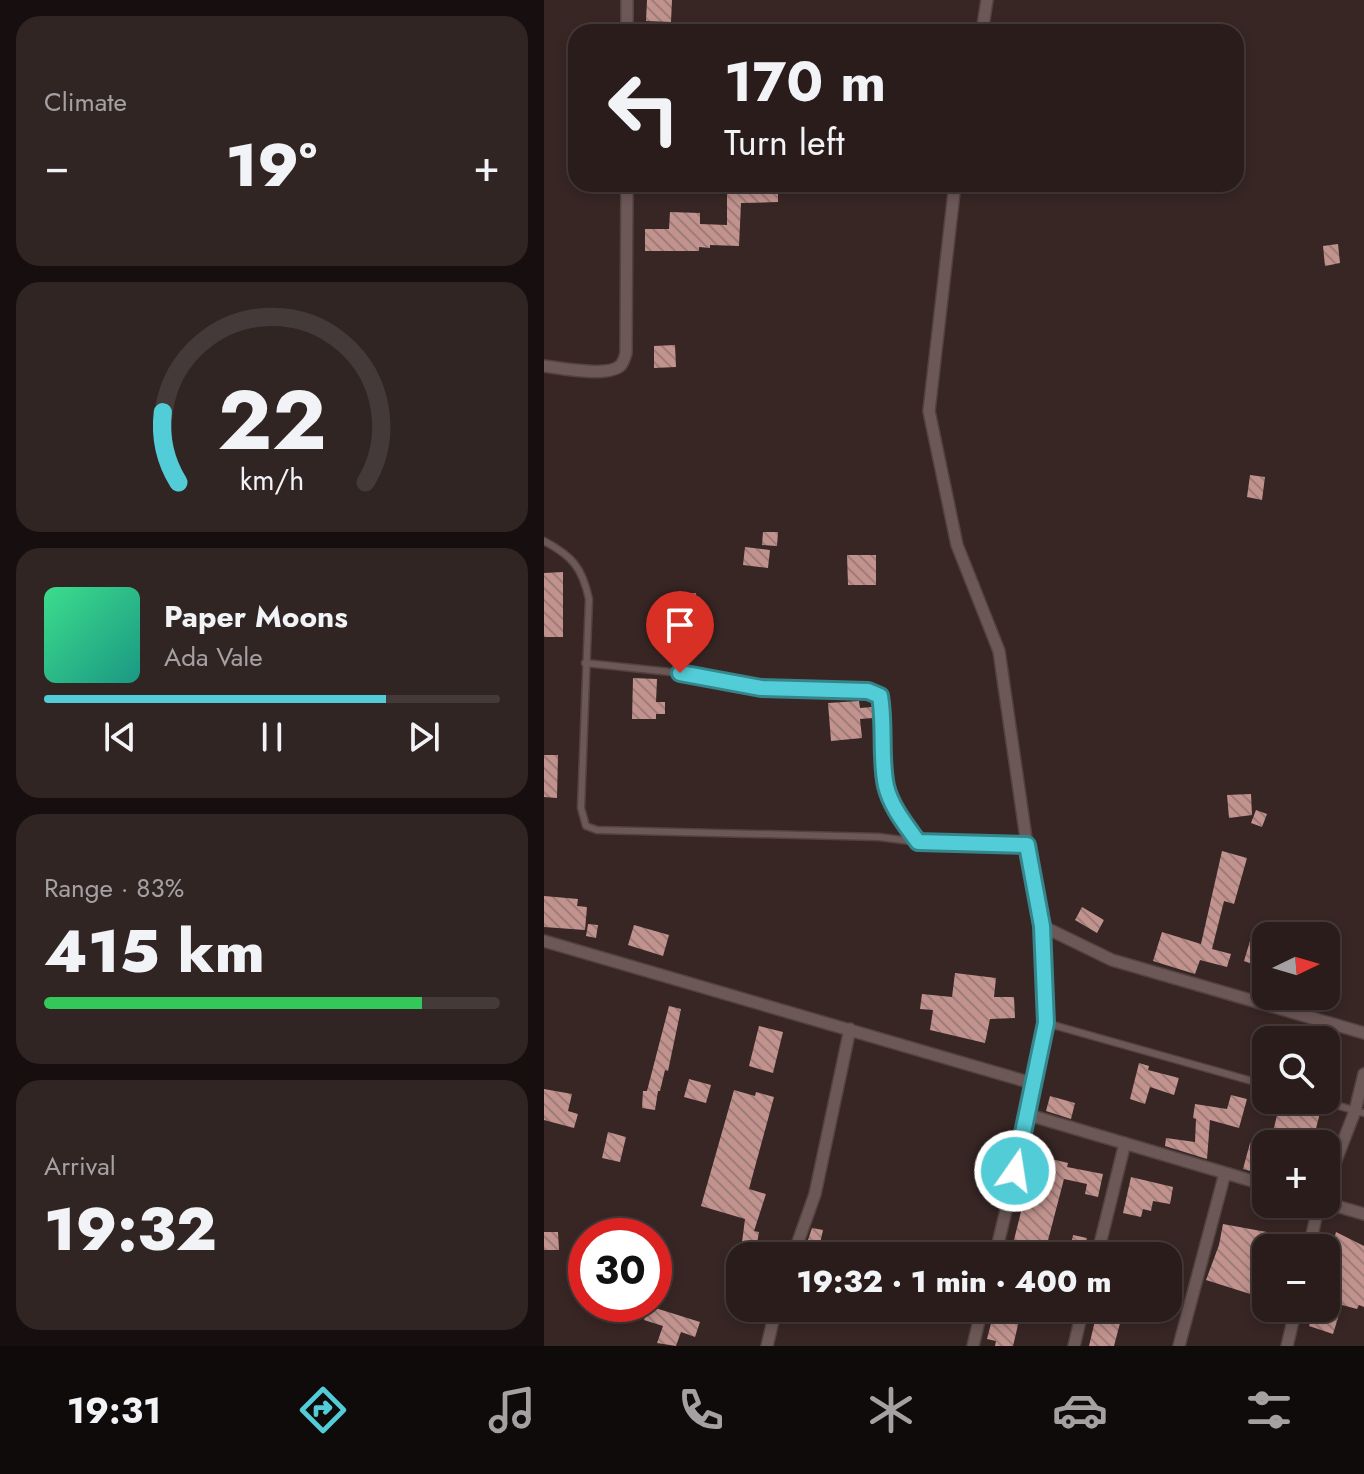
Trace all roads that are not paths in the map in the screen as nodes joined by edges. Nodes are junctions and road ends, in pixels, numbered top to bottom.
1 (627, 0) edge
2 (987, 0) edge
3 (627, 24) edge
4 (983, 24) edge
5 (627, 192) edge
6 (954, 192) edge
7 (544, 366) edge
8 (544, 541) edge
9 (585, 663) junction
10 (918, 842) junction
11 (1027, 845) junction
12 (1042, 926) junction
13 (544, 941) edge
14 (1046, 1023) junction
15 (850, 1029) junction
16 (1364, 1033) edge
17 (1364, 1074) edge
18 (1252, 1081) edge
19 (1035, 1084) junction
20 (1359, 1112) edge
21 (1029, 1115) junction
22 (1125, 1143) junction
23 (1340, 1155) edge
24 (1225, 1173) junction
25 (1252, 1181) edge
26 (1340, 1207) edge
27 (1364, 1214) edge
28 (798, 1242) edge
29 (998, 1242) edge
30 (1100, 1242) edge
31 (773, 1322) edge
32 (979, 1322) edge
33 (1080, 1322) edge
34 (1293, 1322) edge
35 (767, 1346) edge
36 (973, 1346) edge
37 (1074, 1346) edge
38 (1179, 1346) edge
39 (1287, 1346) edge

1 - 3 street
2 - 4 street
5 - 7 street
6 - 11 street
8 - 9 lane
9 - 10 lane
9 - 10 lane
10 - 11 lane
11 - 12 street
12 - 14 street
12 - 16 street
13 - 15 street
14 - 18 lane
14 - 19 street
15 - 19 street
15 - 28 street
17 - 20 street
19 - 21 street
20 - 23 street
21 - 22 street
21 - 29 street
22 - 24 street
22 - 30 street
24 - 25 street
24 - 38 street
26 - 27 street
31 - 35 street
32 - 36 street
33 - 37 street
34 - 39 street

